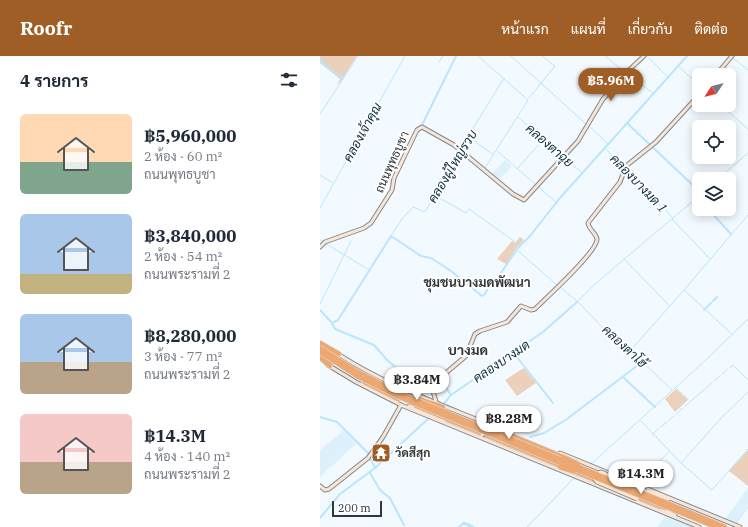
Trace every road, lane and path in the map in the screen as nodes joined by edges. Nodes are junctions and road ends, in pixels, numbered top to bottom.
1 (644, 56) edge
2 (731, 57) edge
3 (722, 68) edge
4 (692, 103) edge
5 (320, 247) edge
6 (321, 345) edge
7 (320, 356) edge
8 (338, 356) junction
9 (331, 364) junction
10 (401, 405) junction
11 (440, 406) junction
12 (427, 413) junction
13 (486, 425) junction
14 (482, 435) junction
15 (588, 467) junction
16 (577, 475) junction
17 (592, 475) junction
18 (320, 486) edge
19 (672, 499) junction
20 (678, 517) junction
21 (739, 526) edge
22 (699, 527) edge
23 (710, 527) edge
24 (716, 527) edge
25 (725, 527) edge

1 - 5 main road, ถนนพุทธบูชา
2 - 3 main road
4 - 11 main road
6 - 8 highway
6 - 17 highway, bridge
7 - 9 highway
7 - 17 highway, bridge
8 - 11 main road
8 - 11 highway
9 - 10 main road
9 - 12 highway
10 - 12 main road
10 - 18 main road
11 - 13 main road
11 - 15 main road
11 - 15 highway, bridge
12 - 14 main road
12 - 16 highway, bridge
13 - 14 main road, bridge
13 - 17 highway, bridge
14 - 17 highway, bridge
15 - 19 main road
15 - 25 highway
16 - 20 main road
16 - 23 highway
17 - 24 highway, bridge
17 - 25 highway, bridge
19 - 20 main road, bridge
19 - 21 main road
20 - 22 main road

